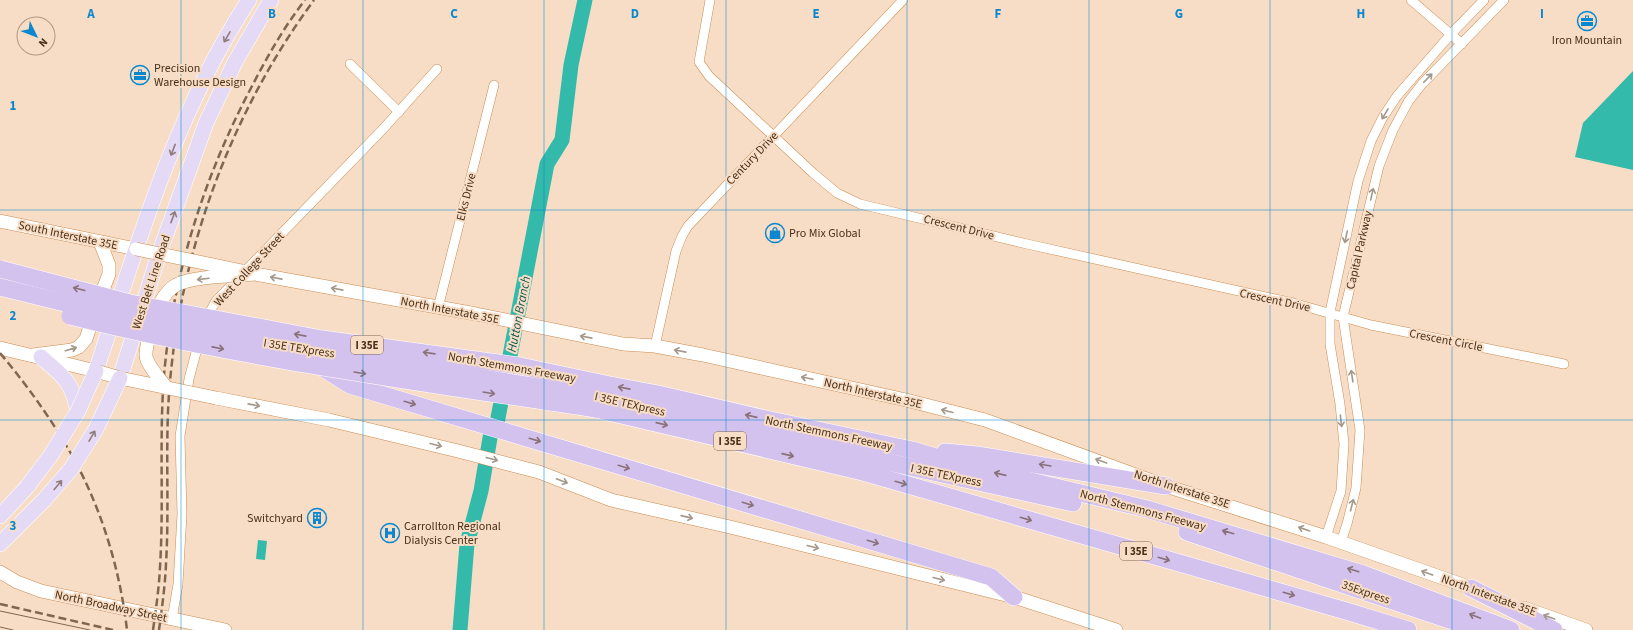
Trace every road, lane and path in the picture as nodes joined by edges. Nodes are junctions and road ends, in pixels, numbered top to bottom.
1 (271, 0) edge
2 (710, 0) edge
3 (903, 0) edge
4 (1411, 0) edge
5 (1484, 0) edge
6 (1504, 0) edge
7 (248, 2) edge
8 (1451, 34) junction
9 (1462, 44) junction
10 (350, 64) dead end
11 (437, 69) dead end
12 (494, 85) dead end
13 (399, 112) junction
14 (773, 137) junction
15 (0, 221) edge
16 (100, 242) junction
17 (136, 249) junction
18 (159, 254) junction
19 (0, 269) edge
20 (255, 274) junction
21 (0, 287) edge
22 (0, 299) edge
23 (438, 308) junction
24 (1330, 312) junction
25 (1343, 317) junction
26 (655, 346) junction
27 (0, 348) edge
28 (37, 356) junction
29 (1564, 364) dead end
30 (323, 368) junction
31 (96, 371) junction
32 (120, 378) junction
33 (167, 388) junction
34 (600, 396) junction
35 (78, 411) junction
36 (912, 450) junction
37 (1166, 486) junction
38 (0, 516) edge
39 (1326, 537) junction
40 (1341, 542) junction
41 (0, 544) edge
42 (1253, 554) joint
43 (0, 572) edge
44 (1471, 588) junction
45 (1014, 597) junction
46 (172, 619) junction
47 (1096, 628) edge
48 (225, 630) edge
49 (1116, 630) edge
50 (1408, 630) edge
51 (1479, 630) edge
52 (1511, 630) edge
53 (1554, 630) edge
54 (1586, 630) edge

18 -> 1 main road, West Belt Line Road
2 - 14 street, Crescent Drive
3 - 14 street, Century Drive
4 - 8 street
5 - 8 street, Capital Parkway
6 - 9 street, Capital Parkway
7 -> 17 main road, West Belt Line Road
8 - 9 street
8 -> 24 street, Capital Parkway
25 -> 9 street, Capital Parkway
10 - 13 street
11 - 13 street, West College Street
12 - 23 street, Elks Drive
13 - 46 street, West College Street
14 - 24 street, Crescent Drive
14 - 26 street, Century Drive
15 - 16 main road, South Interstate 35E
16 - 17 main road, South Interstate 35E
28 -> 16 main road, bridge
17 - 18 main road, North Interstate 35E, bridge
17 - 31 main road, West Belt Line Road, bridge
18 - 20 main road, North Interstate 35E, bridge
18 - 32 main road, West Belt Line Road, bridge
34 -> 19 highway, North Stemmons Freeway / I 35E, bridge
23 -> 20 main road, North Interstate 35E
20 -> 33 main road, bridge
21 - 34 highway, I 35E TEXpress, bridge
22 -> 30 highway, North Stemmons Freeway / I 35E, bridge
26 -> 23 main road, North Interstate 35E
24 - 25 street, Crescent Circle
24 -> 39 street, Capital Parkway
25 - 29 street, Crescent Circle
40 -> 25 street, Capital Parkway
37 -> 26 main road, North Interstate 35E
27 - 28 main road
28 - 31 main road
28 - 35 main road
30 -> 34 highway, North Stemmons Freeway / I 35E, bridge
30 -> 45 highway
31 - 32 main road, bridge
31 - 35 main road, West Belt Line Road, bridge
32 - 33 main road, bridge
41 -> 32 main road, West Belt Line Road, bridge
33 -> 45 main road, bridge
36 -> 34 highway, North Stemmons Freeway / I 35E
34 - 42 highway, I 35E TEXpress
34 -> 50 highway, North Stemmons Freeway / I 35E
35 - 38 main road, West Belt Line Road, bridge
37 -> 36 highway
52 -> 36 highway, North Stemmons Freeway / I 35E
39 -> 37 main road, North Interstate 35E
39 - 40 main road, North Interstate 35E
44 -> 40 main road, North Interstate 35E
42 - 51 highway, 35Express
43 - 46 main road, North Broadway Street
44 - 53 highway
54 -> 44 main road, North Interstate 35E
45 - 47 main road
46 - 48 main road, North Broadway Street
47 - 49 main road

